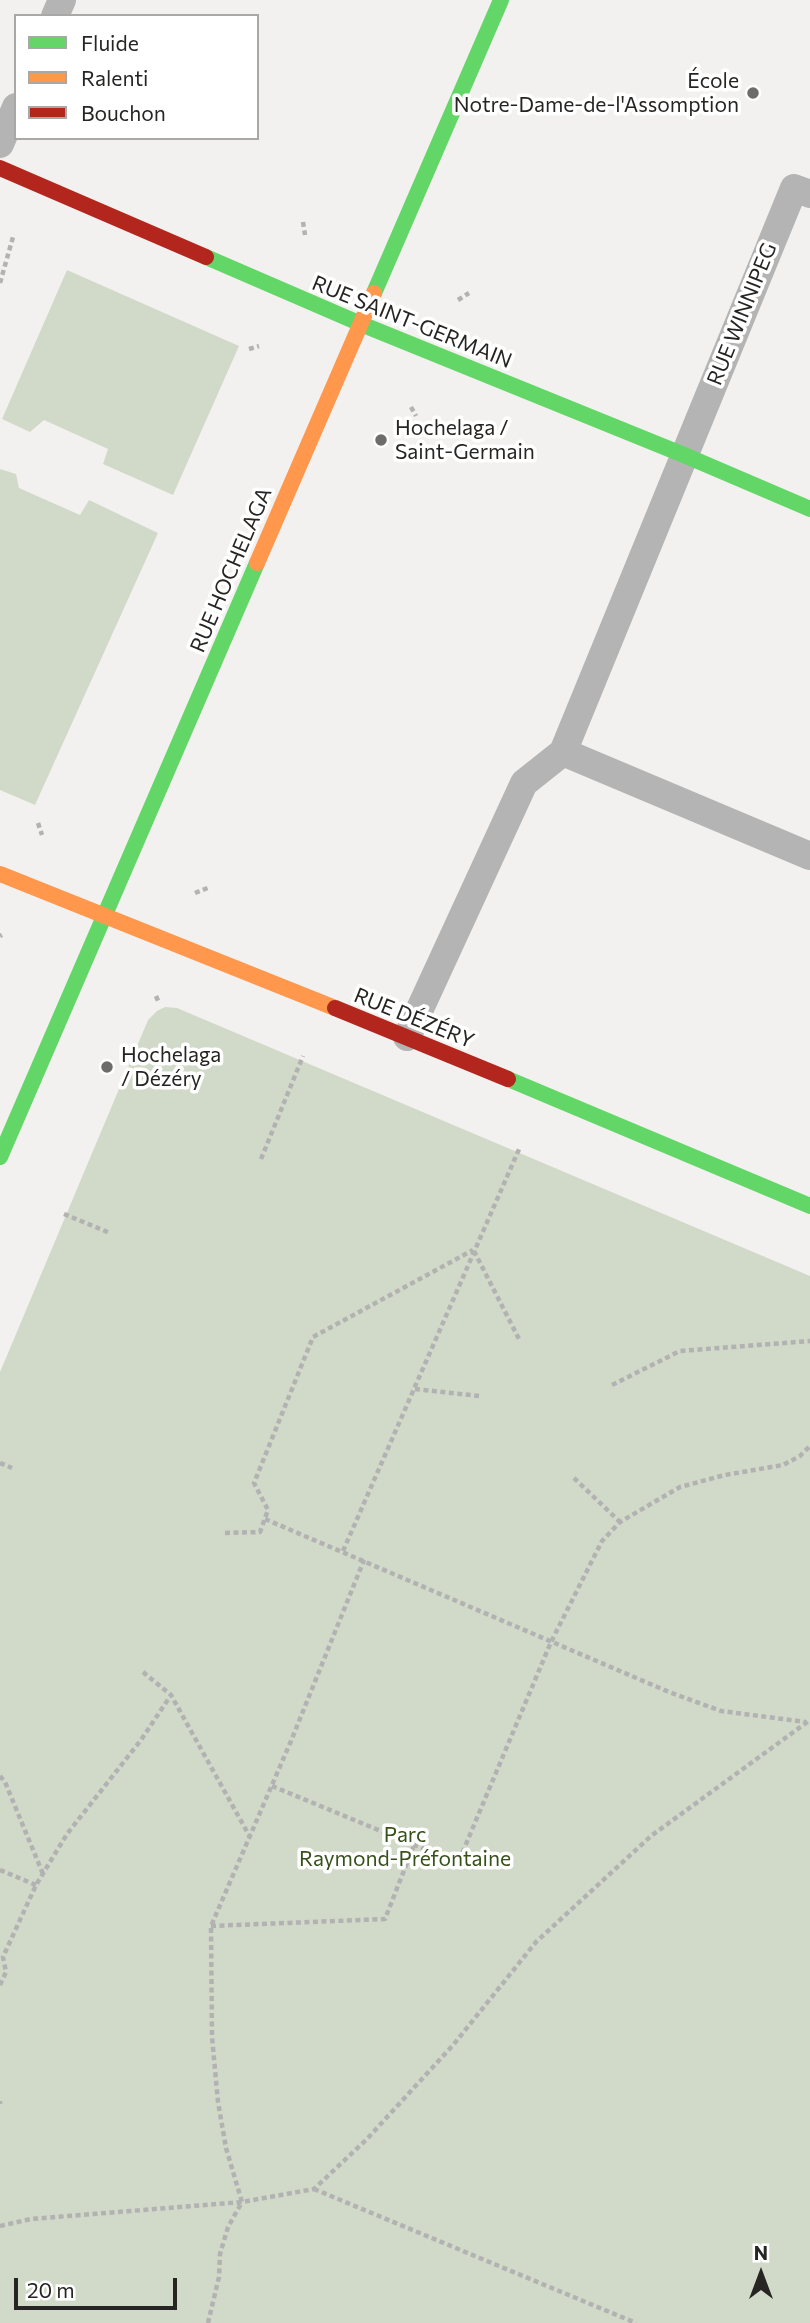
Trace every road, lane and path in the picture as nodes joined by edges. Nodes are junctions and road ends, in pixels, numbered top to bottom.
1 (500, 0) edge
2 (14, 112) edge
3 (0, 144) edge
4 (0, 168) edge
5 (810, 194) edge
6 (303, 222) dead end
7 (305, 235) dead end
8 (13, 237) dead end
9 (0, 284) edge
10 (469, 293) dead end
11 (458, 300) dead end
12 (360, 324) junction
13 (259, 346) dead end
14 (249, 349) dead end
15 (411, 407) dead end
16 (416, 416) dead end
17 (684, 455) junction
18 (810, 509) edge
19 (563, 752) junction
20 (38, 823) dead end
21 (42, 835) dead end
22 (810, 856) edge
23 (0, 874) edge
24 (210, 887) dead end
25 (195, 894) dead end
26 (104, 917) junction
27 (156, 996) dead end
28 (159, 1003) dead end
29 (407, 1037) junction
30 (303, 1056) dead end
31 (520, 1147) dead end
32 (0, 1157) edge
33 (261, 1159) dead end
34 (810, 1206) edge
35 (64, 1214) dead end
36 (110, 1233) dead end
37 (474, 1250) junction
38 (519, 1339) dead end
39 (810, 1341) edge
40 (612, 1385) dead end
41 (415, 1389) junction
42 (479, 1396) dead end
43 (810, 1446) edge
44 (0, 1463) edge
45 (12, 1468) dead end
46 (574, 1479) dead end
47 (265, 1519) junction
48 (620, 1522) junction
49 (225, 1533) dead end
50 (343, 1551) junction
51 (364, 1560) junction
52 (551, 1642) junction
53 (143, 1672) dead end
54 (171, 1695) junction
55 (809, 1721) edge
56 (0, 1776) edge
57 (272, 1786) junction
58 (251, 1838) junction
59 (414, 1845) junction
60 (0, 1870) edge
61 (43, 1874) junction
62 (36, 1885) junction
63 (211, 1926) junction
64 (0, 1985) edge
65 (314, 2189) junction
66 (242, 2202) junction
67 (0, 2226) edge
68 (208, 2323) edge
69 (636, 2323) edge

1 - 12 street, RUE HOCHELAGA
2 - 3 lane
4 - 12 street, RUE SAINT-GERMAIN
5 - 17 lane, RUE WINNIPEG
6 - 7 path
8 - 9 path
10 - 11 path
12 - 17 street, RUE SAINT-GERMAIN
12 - 26 street, RUE HOCHELAGA
13 - 14 path
15 - 16 path
17 - 18 street, RUE SAINT-GERMAIN
17 - 19 lane
19 - 22 lane
19 - 29 lane
20 - 21 path
23 - 26 street, RUE DÉZÉRY
24 - 25 path
26 - 29 street, RUE DÉZÉRY
26 - 32 street, RUE HOCHELAGA
27 - 28 path
29 - 34 street, RUE DÉZÉRY
30 - 33 path
31 - 37 path
35 - 36 path
37 - 38 path
37 - 41 path
37 - 47 path
39 - 40 path
41 - 42 path
41 - 50 path
43 - 48 path
44 - 45 path
46 - 48 path
47 - 49 path
47 - 50 path
48 - 52 path
50 - 51 path
51 - 52 path
51 - 57 path
52 - 55 path
52 - 59 path
53 - 54 path
54 - 58 path
54 - 61 path
55 - 65 path
56 - 61 path
57 - 58 path
57 - 59 path
58 - 63 path
59 - 63 path
60 - 62 path
61 - 62 path
62 - 64 path
63 - 66 path
65 - 66 path
65 - 69 path
66 - 67 path
66 - 68 path

